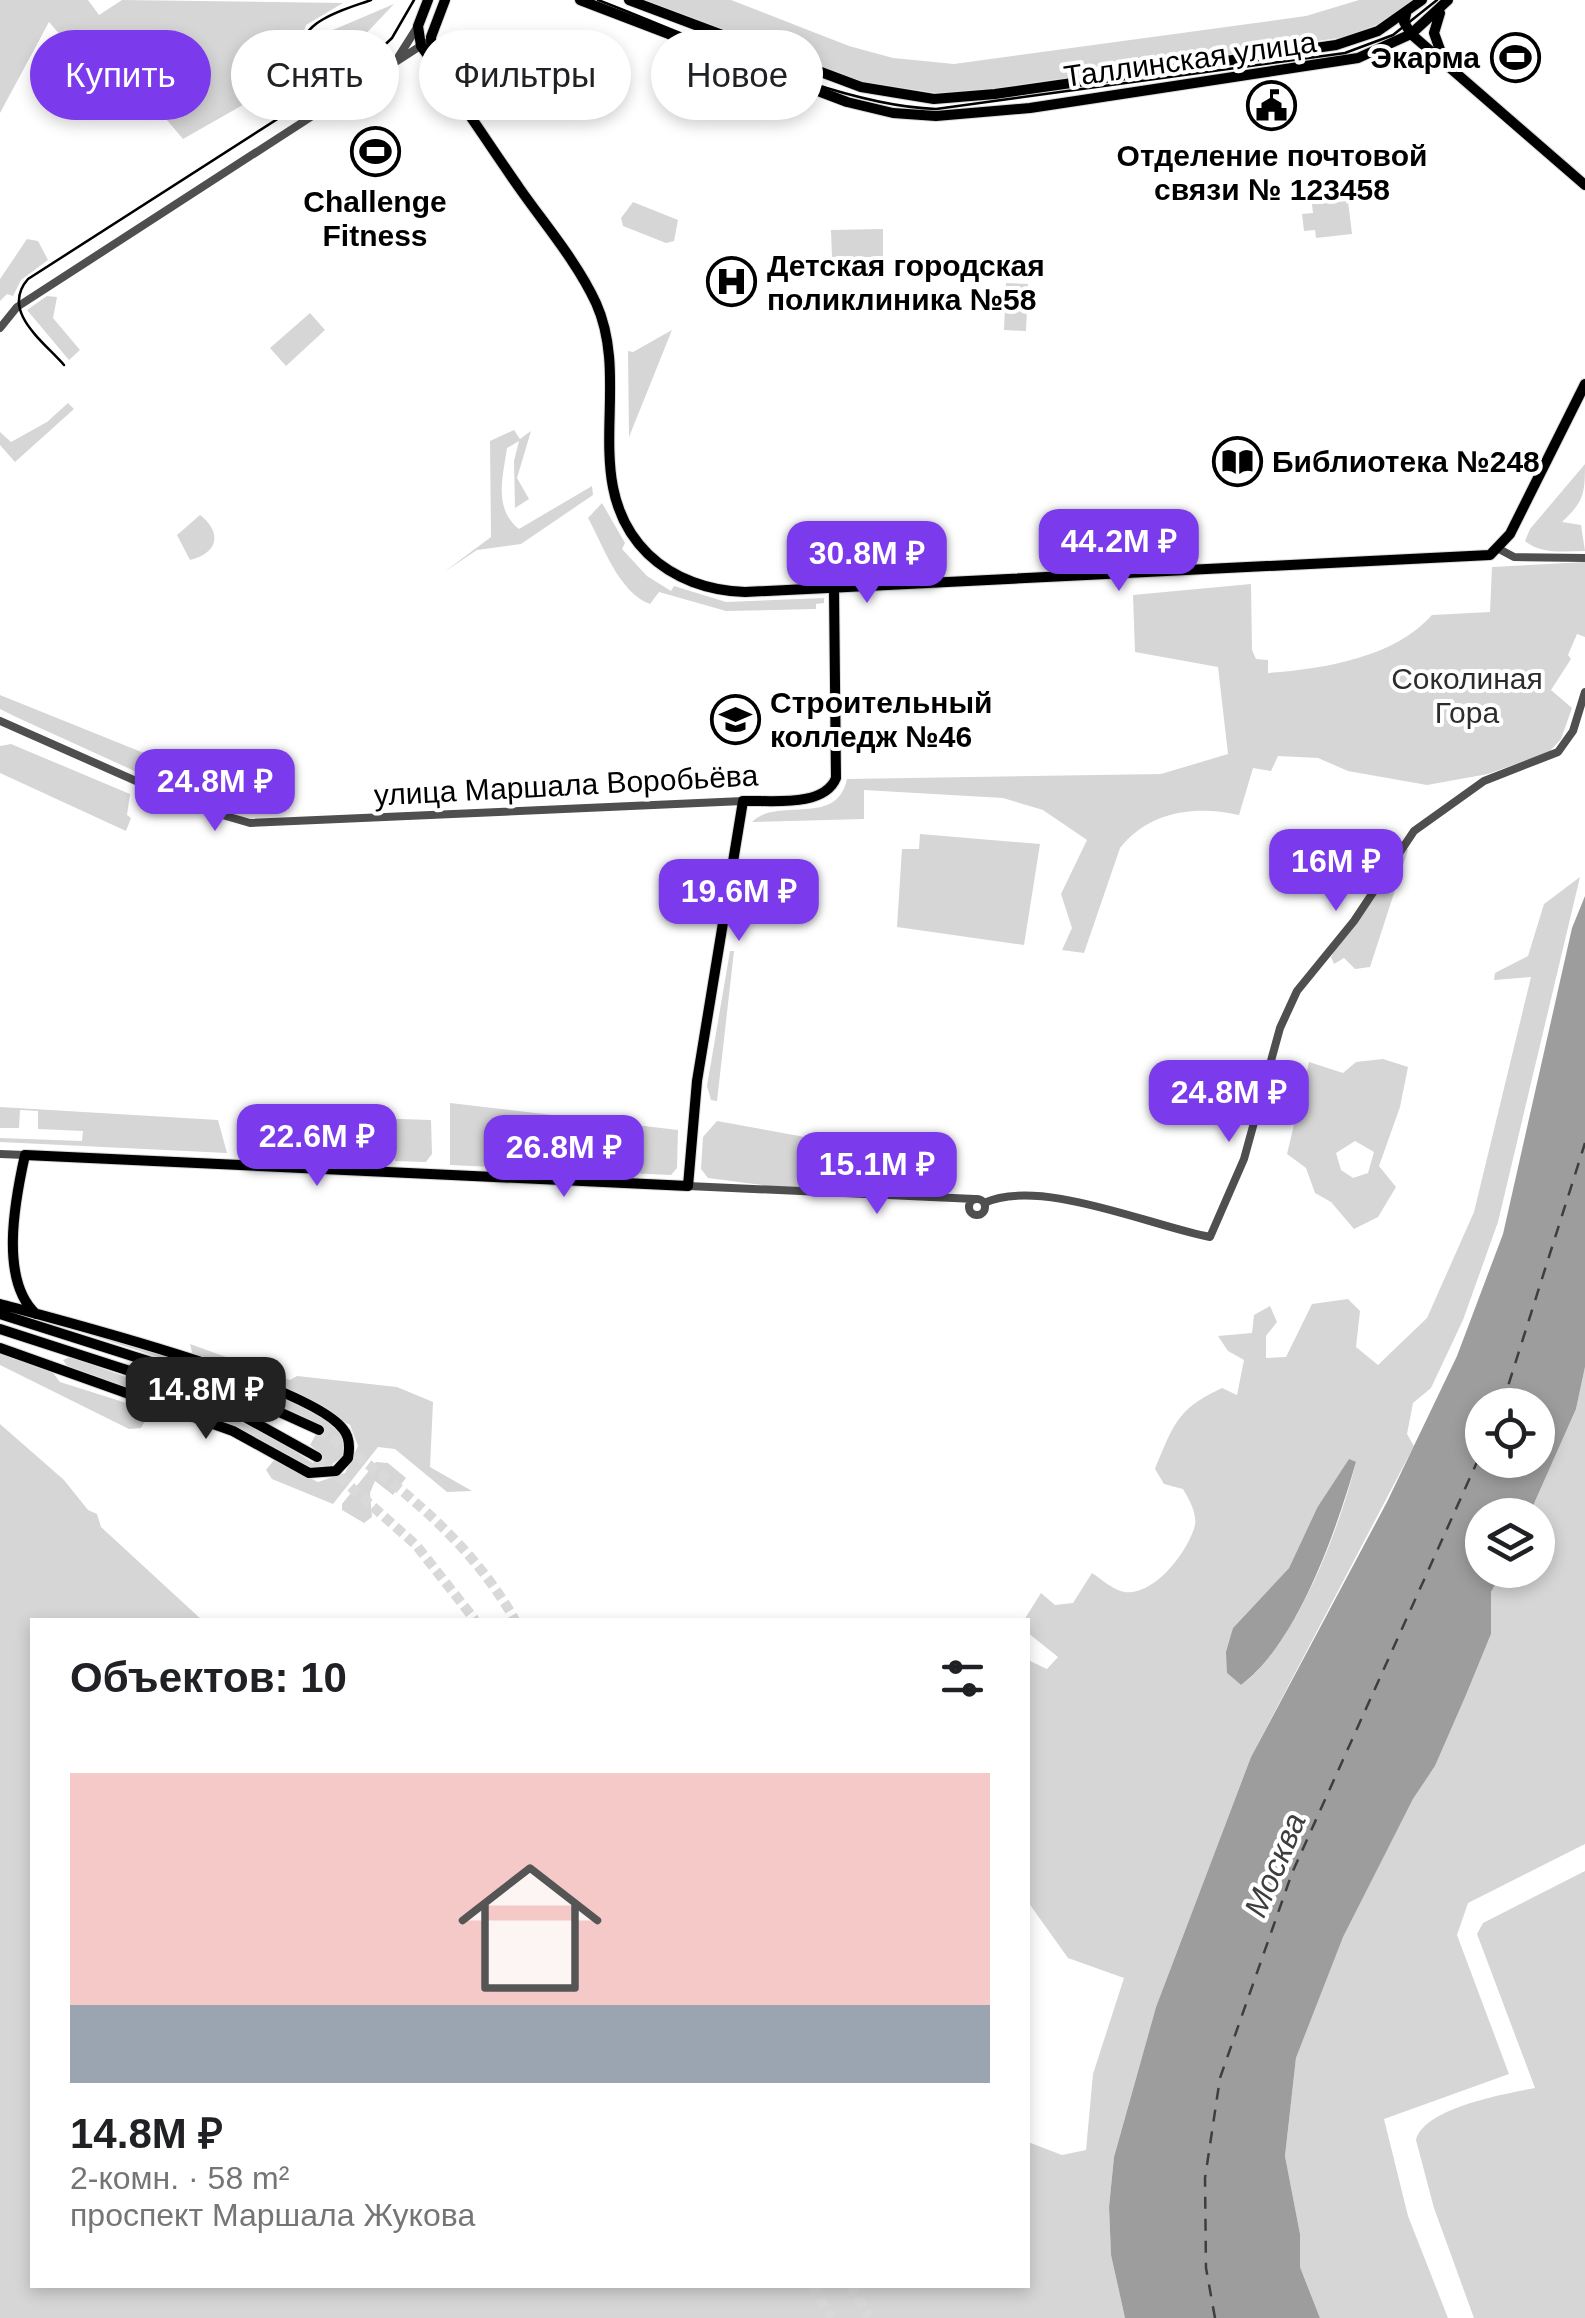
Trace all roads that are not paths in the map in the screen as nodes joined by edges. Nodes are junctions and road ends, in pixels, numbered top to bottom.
1 (428, 0) edge
2 (446, 0) edge
3 (580, 0) edge
4 (629, 0) edge
5 (1422, 0) edge
6 (1446, 3) edge
7 (1406, 14) junction
8 (418, 26) junction
9 (433, 30) edge
10 (419, 33) edge
11 (1411, 34) junction
12 (1384, 50) junction
13 (1428, 50) junction
14 (399, 52) edge
15 (1444, 59) junction
16 (306, 120) edge
17 (473, 120) edge
18 (1585, 185) edge
19 (0, 328) edge
20 (1585, 384) edge
21 (1499, 549) junction
22 (1585, 558) edge
23 (834, 588) junction
24 (1585, 692) edge
25 (0, 720) edge
26 (743, 801) junction
27 (0, 1154) edge
28 (25, 1155) junction
29 (688, 1186) junction
30 (949, 1200) junction
31 (980, 1201) junction
32 (970, 1210) junction
33 (7, 1234) junction
34 (0, 1250) edge
35 (0, 1304) edge
36 (0, 1314) edge
37 (36, 1314) junction
38 (0, 1330) edge
39 (0, 1348) edge
40 (319, 1430) tunnel mouth
41 (317, 1457) tunnel mouth

1 - 8 main road
2 - 9 main road
3 - 12 main road, Таллинская улица
4 - 7 main road, Таллинская улица
5 - 7 main road, Таллинская улица
6 - 11 main road, Таллинская улица
6 - 15 main road
7 - 11 main road
8 - 10 main road
8 - 14 street
11 - 12 main road, Таллинская улица
11 - 13 main road
12 - 13 main road
13 - 15 main road
15 - 18 main road
16 - 19 street
17 - 23 main road
20 - 21 main road
21 - 22 street
21 - 23 main road
23 - 26 main road, улица Маршала Воробьёва
24 - 31 street
25 - 26 street, улица Маршала Воробьёва
26 - 29 main road
27 - 28 street
28 - 29 main road
28 - 33 main road
29 - 30 street
30 - 31 street
30 - 32 street
31 - 32 street
31 - 32 street
33 - 34 main road
33 - 37 main road
35 - 37 main road
36 - 40 main road
37 - 39 main road
38 - 41 main road

